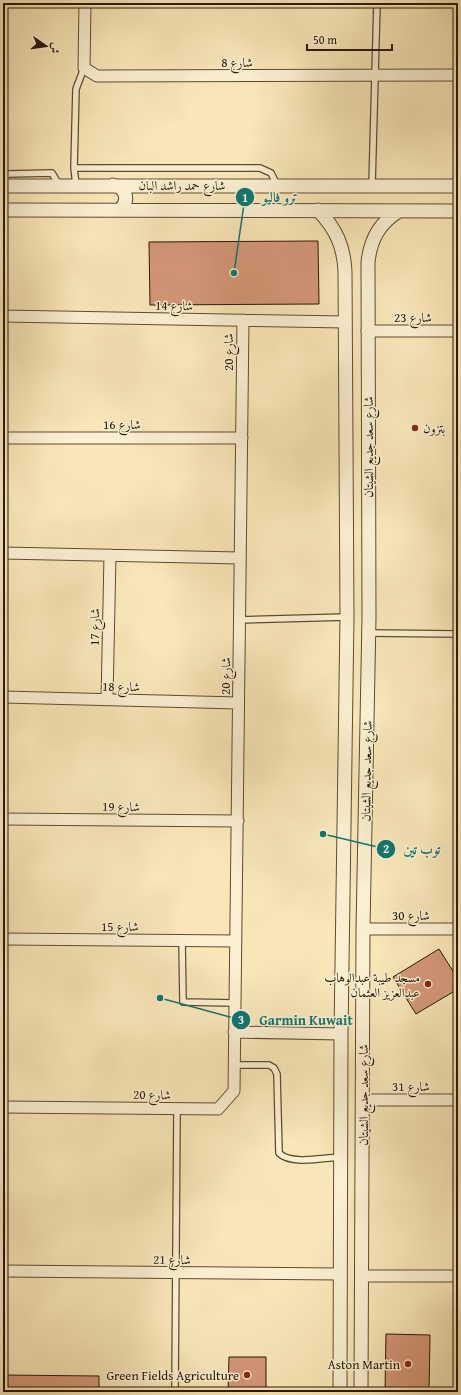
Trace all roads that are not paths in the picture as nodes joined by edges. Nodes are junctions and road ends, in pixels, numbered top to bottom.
1 (86, 3) edge
2 (377, 3) edge
3 (84, 68) junction
4 (376, 76) junction
5 (458, 76) edge
6 (74, 168) junction
7 (114, 184) junction
8 (76, 185) junction
9 (278, 185) junction
10 (372, 185) junction
11 (3, 186) edge
12 (458, 186) edge
13 (3, 210) edge
14 (120, 210) junction
15 (318, 210) junction
16 (399, 211) junction
17 (458, 211) edge
18 (345, 272) junction
19 (368, 272) junction
20 (3, 316) edge
21 (243, 320) junction
22 (345, 322) junction
23 (367, 331) junction
24 (458, 332) edge
25 (3, 438) edge
26 (242, 438) junction
27 (3, 553) edge
28 (110, 555) junction
29 (240, 558) junction
30 (369, 617) junction
31 (347, 618) junction
32 (239, 620) junction
33 (369, 633) junction
34 (458, 634) edge
35 (346, 654) junction
36 (367, 655) junction
37 (3, 698) edge
38 (107, 700) junction
39 (238, 703) junction
40 (3, 819) edge
41 (238, 821) junction
42 (363, 929) junction
43 (458, 929) edge
44 (3, 939) edge
45 (182, 940) junction
46 (236, 940) junction
47 (235, 1003) junction
48 (234, 1032) junction
49 (341, 1034) junction
50 (234, 1064) junction
51 (363, 1100) junction
52 (458, 1100) edge
53 (3, 1107) edge
54 (177, 1109) junction
55 (341, 1157) junction
56 (3, 1271) edge
57 (176, 1273) junction
58 (340, 1274) junction
59 (362, 1276) junction
60 (458, 1276) edge
61 (340, 1301) junction
62 (362, 1302) junction
63 (340, 1352) junction
64 (362, 1354) junction
65 (175, 1392) edge
66 (340, 1392) edge
67 (361, 1392) edge

1 - 3 street
2 - 4 lane
3 - 4 street, شارع 8
3 - 6 lane
4 - 5 street, شارع 8
4 - 10 lane
6 - 8 lane
6 - 9 lane
7 - 8 street, شارع حمد راشد البان
7 - 9 street, شارع حمد راشد البان
7 - 14 street
8 - 11 street, شارع حمد راشد البان
9 - 10 street, شارع حمد راشد البان
10 - 12 street, شارع حمد راشد البان
13 - 14 street, شارع حمد راشد البان
14 - 15 street, شارع حمد راشد البان
15 - 16 street, شارع حمد راشد البان
15 - 18 street, شارع سعد جديع الشيتان
16 - 17 street, شارع حمد راشد البان
16 - 19 street, شارع سعد جديع الشيتان
18 - 19 street
18 - 22 street, شارع سعد جديع الشيتان
19 - 23 street, شارع سعد جديع الشيتان
20 - 21 street, شارع 14
21 - 22 street, شارع 14
21 - 26 street, شارع 20
22 - 31 street, شارع سعد جديع الشيتان
23 - 24 street, شارع 23
23 - 30 street, شارع سعد جديع الشيتان
25 - 26 street, شارع 16
26 - 29 street, شارع 20
27 - 28 street
28 - 29 street
28 - 38 street, شارع 17
29 - 32 street, شارع 20
30 - 31 street
30 - 33 street, شارع سعد جديع الشيتان
31 - 32 lane
31 - 35 street, شارع سعد جديع الشيتان
32 - 39 street, شارع 20
33 - 34 lane
33 - 36 street, شارع سعد جديع الشيتان
35 - 36 street
35 - 49 street, شارع سعد جديع الشيتان
36 - 42 street, شارع سعد جديع الشيتان
37 - 38 street, شارع 18
38 - 39 street, شارع 18
39 - 41 street, شارع 20
40 - 41 street, شارع 19
41 - 46 street, شارع 20
42 - 43 street, شارع 30
42 - 51 street, شارع سعد جديع الشيتان
44 - 45 street, شارع 15
45 - 46 street, شارع 15
45 - 47 lane
46 - 47 street, شارع 20
47 - 48 street, شارع 20
48 - 49 street
48 - 50 street, شارع 20
49 - 55 street, شارع سعد جديع الشيتان
50 - 54 street, شارع 20
50 - 55 lane
51 - 52 street, شارع 31
51 - 59 street, شارع سعد جديع الشيتان
53 - 54 street, شارع 20
54 - 57 lane
55 - 58 street, شارع سعد جديع الشيتان
56 - 57 street, شارع 21
57 - 58 street, شارع 21
57 - 65 lane
58 - 61 street, شارع سعد جديع الشيتان
59 - 60 street
59 - 62 street, شارع سعد جديع الشيتان
61 - 62 street
61 - 63 street, شارع سعد جديع الشيتان
62 - 64 street, شارع سعد جديع الشيتان
63 - 64 street
63 - 66 street, شارع سعد جديع الشيتان
64 - 67 street, شارع سعد جديع الشيتان

